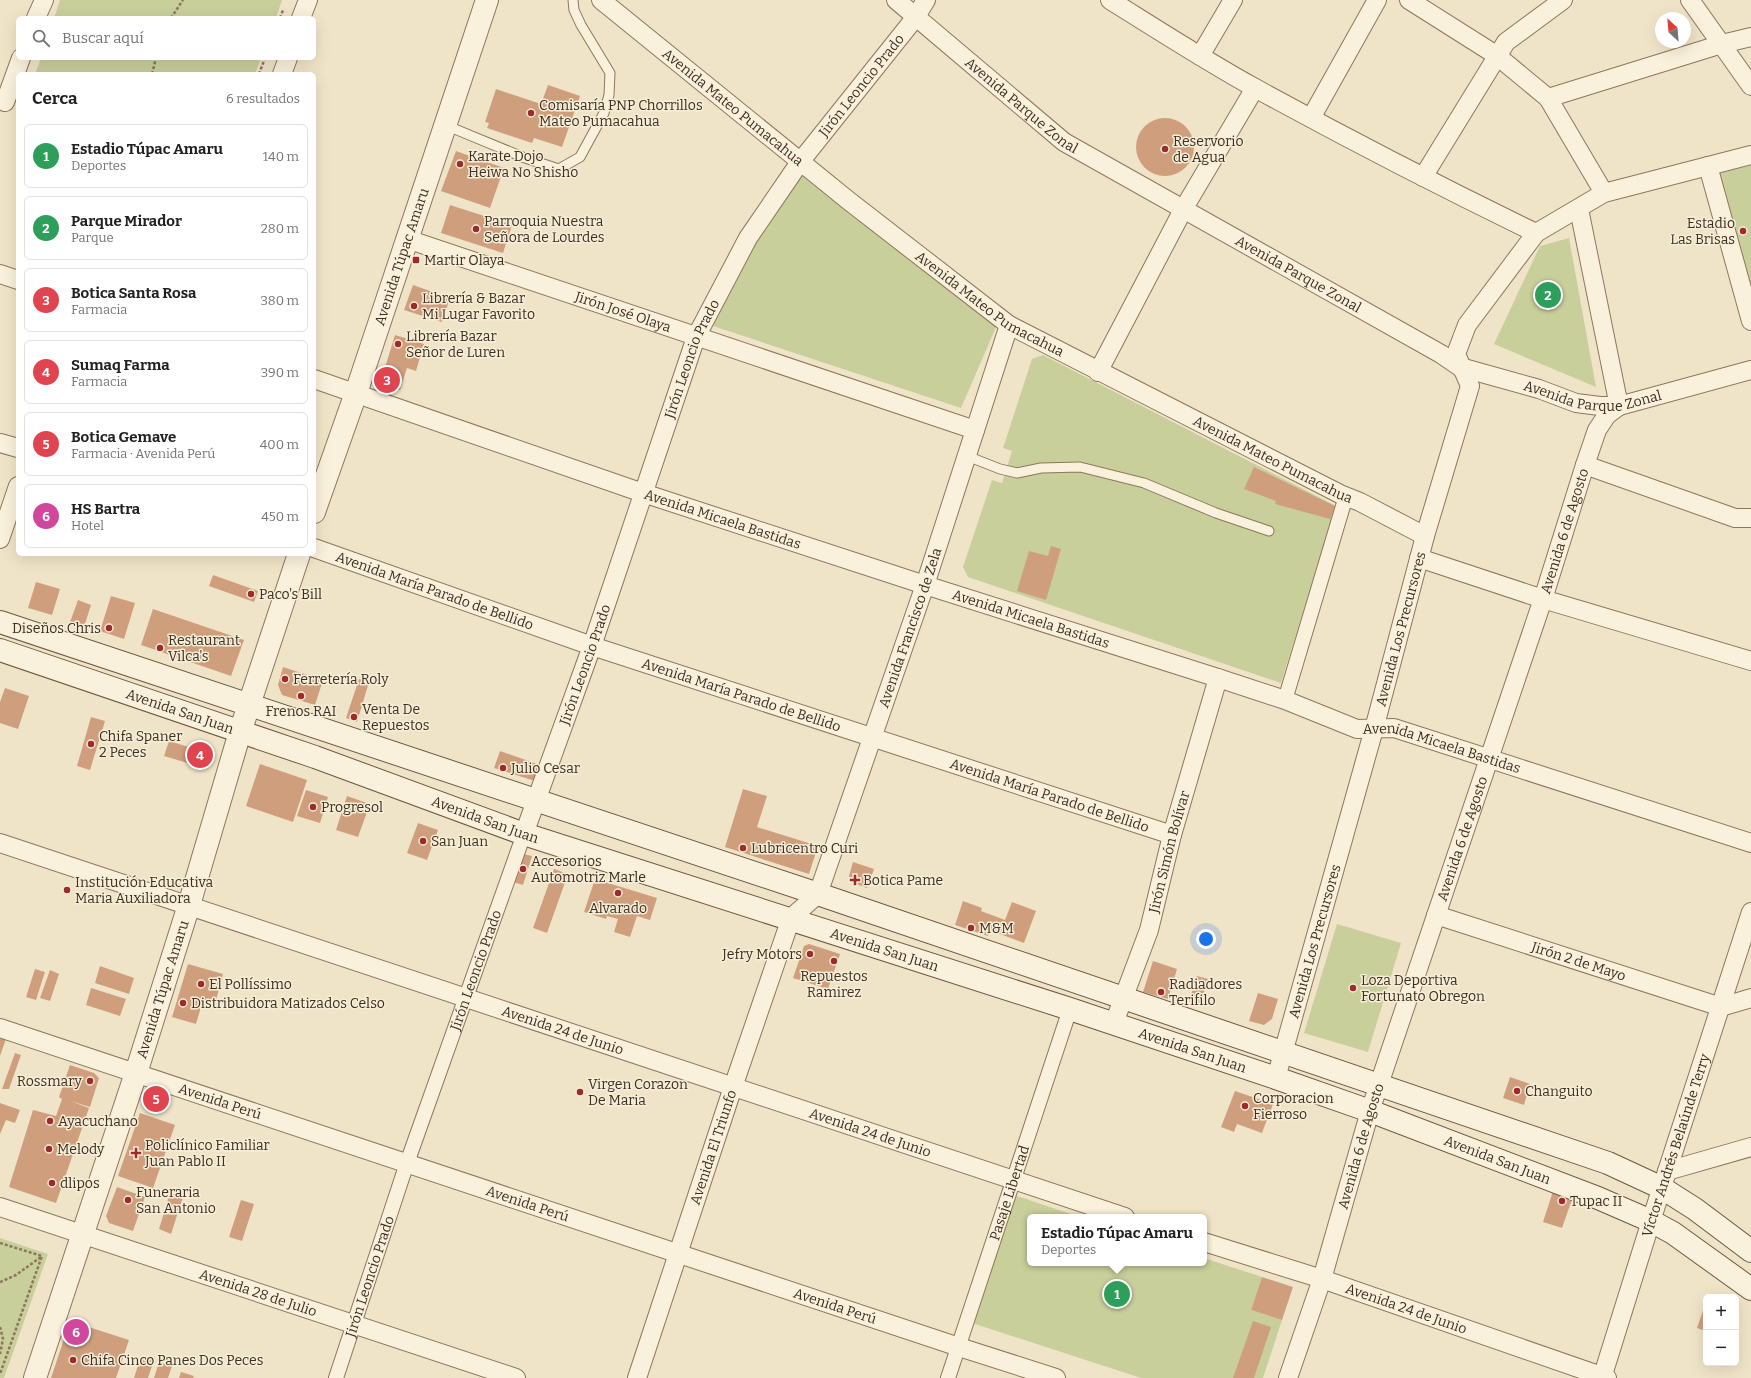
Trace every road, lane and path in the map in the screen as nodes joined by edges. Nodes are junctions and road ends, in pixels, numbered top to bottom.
1 (44, 0) edge
2 (184, 0) edge
3 (308, 0) edge
4 (487, 0) edge
5 (573, 0) edge
6 (601, 0) edge
7 (896, 0) edge
8 (926, 0) edge
9 (1110, 0) edge
10 (1233, 0) edge
11 (1378, 0) edge
12 (1409, 0) edge
13 (1563, 0) edge
14 (1690, 0) edge
15 (37, 16) edge
16 (172, 16) edge
17 (303, 16) edge
18 (915, 18) junction
19 (1751, 37) edge
20 (1722, 44) junction
21 (1496, 55) junction
22 (1200, 56) junction
23 (20, 60) edge
24 (156, 60) edge
25 (264, 60) edge
26 (287, 60) edge
27 (17, 72) edge
28 (152, 72) edge
29 (260, 72) edge
30 (283, 72) edge
31 (16, 75) edge
32 (1751, 86) edge
33 (1255, 88) junction
34 (1548, 98) junction
35 (8, 103) edge
36 (1311, 118) junction
37 (445, 125) junction
38 (1751, 155) edge
39 (800, 162) junction
40 (1708, 166) junction
41 (1423, 177) junction
42 (1604, 193) junction
43 (1184, 208) junction
44 (1579, 209) junction
45 (1536, 233) junction
46 (407, 239) junction
47 (0, 274) edge
48 (16, 279) edge
49 (1751, 321) edge
50 (1009, 325) junction
51 (696, 337) junction
52 (1460, 367) junction
53 (1751, 370) edge
54 (1098, 372) junction
55 (316, 380) edge
56 (356, 393) junction
57 (1619, 406) junction
58 (975, 430) junction
59 (0, 443) edge
60 (16, 447) edge
61 (967, 456) junction
62 (1585, 465) junction
63 (16, 492) edge
64 (643, 492) junction
65 (1346, 496) junction
66 (316, 506) edge
67 (1751, 518) edge
68 (1269, 531) dead end
69 (1425, 536) junction
70 (0, 539) edge
71 (316, 549) edge
72 (299, 556) edge
73 (1419, 558) junction
74 (925, 585) junction
75 (1543, 599) junction
76 (0, 622) edge
77 (592, 646) junction
78 (0, 650) edge
79 (1751, 661) edge
80 (1218, 678) junction
81 (1285, 700) junction
82 (250, 705) junction
83 (1374, 729) junction
84 (240, 732) junction
85 (873, 738) junction
86 (1489, 758) junction
87 (535, 800) junction
88 (524, 834) junction
89 (1172, 835) junction
90 (1751, 842) edge
91 (0, 843) edge
92 (818, 894) junction
93 (189, 906) junction
94 (1751, 912) edge
95 (1436, 915) junction
96 (792, 918) junction
97 (467, 998) junction
98 (1123, 998) junction
99 (1751, 998) edge
100 (1721, 1007) junction
101 (1070, 1008) junction
102 (1114, 1023) junction
103 (0, 1028) edge
104 (1282, 1053) junction
105 (136, 1073) junction
106 (1276, 1078) junction
107 (1378, 1085) junction
108 (733, 1086) junction
109 (1370, 1111) junction
110 (1751, 1147) edge
111 (407, 1163) junction
112 (1664, 1179) junction
113 (1014, 1180) junction
114 (0, 1207) edge
115 (1116, 1214) edge
116 (1651, 1221) junction
117 (82, 1234) junction
118 (0, 1242) edge
119 (1207, 1243) edge
120 (1751, 1251) edge
121 (678, 1254) junction
122 (42, 1256) junction
123 (1322, 1279) junction
124 (0, 1282) edge
125 (1751, 1289) edge
126 (355, 1325) junction
127 (0, 1327) edge
128 (958, 1348) junction
129 (2, 1349) junction
130 (8, 1351) junction
131 (0, 1354) edge
132 (0, 1374) edge
133 (35, 1378) edge
134 (336, 1378) edge
135 (516, 1378) edge
136 (637, 1378) edge
137 (948, 1378) edge
138 (1056, 1378) edge
139 (1288, 1378) edge
140 (1604, 1378) edge

1 - 15 street
2 - 16 path
3 - 17 street
4 - 37 main road, Avenida Túpac Amaru
5 - 37 lane
6 - 39 street, Avenida Mateo Pumacahua
7 - 18 street, Avenida Parque Zonal
8 - 18 street, Jirón Leoncio Prado
9 - 22 street
10 - 22 street
11 - 36 street
12 - 21 street
13 - 21 street
14 - 20 street
18 - 39 street, Jirón Leoncio Prado
18 - 43 street, Avenida Parque Zonal
19 - 20 street
20 - 32 street
20 - 34 street
21 - 34 street
21 - 41 street
22 - 33 street
23 - 27 street
24 - 28 path
25 - 29 path
26 - 30 street
31 - 35 street
33 - 36 street
33 - 43 street
34 - 42 street
36 - 41 street
37 - 46 main road, Avenida Túpac Amaru
38 - 40 street
39 - 50 street, Avenida Mateo Pumacahua
39 - 51 street, Jirón Leoncio Prado
40 - 42 street
40 - 49 street
41 - 45 street
42 - 44 street
43 - 52 street, Avenida Parque Zonal
43 - 54 street
44 - 45 street
44 - 57 street
45 - 52 street
46 - 51 street, Jirón José Olaya
46 - 56 main road, Avenida Túpac Amaru
47 - 48 street
50 - 54 street, Avenida Mateo Pumacahua
50 - 58 street, Avenida Francisco de Zela
51 - 58 street, Jirón José Olaya
51 - 64 street, Jirón Leoncio Prado
52 - 57 street, Avenida Parque Zonal
52 - 69 street, Avenida Los Precursores
53 - 57 street, Avenida Parque Zonal
54 - 65 street, Avenida Mateo Pumacahua
55 - 56 street, Avenida Micaela Bastidas
56 - 64 street, Avenida Micaela Bastidas
56 - 66 main road, Avenida Túpac Amaru
57 - 62 street, Avenida 6 de Agosto
58 - 61 street, Avenida Francisco de Zela
59 - 60 street
61 - 68 lane
61 - 74 street, Avenida Francisco de Zela
62 - 67 street
62 - 75 street, Avenida 6 de Agosto
63 - 70 street
64 - 74 street, Avenida Micaela Bastidas
64 - 77 street, Jirón Leoncio Prado
65 - 69 street, Avenida Mateo Pumacahua
65 - 81 street
69 - 73 street, Avenida Los Precursores
71 - 77 street, Avenida María Parado de Bellido
72 - 82 main road, Avenida Túpac Amaru
73 - 75 street
73 - 83 street, Avenida Los Precursores
74 - 80 street, Avenida Micaela Bastidas
74 - 85 street, Avenida Francisco de Zela
75 - 79 street
75 - 86 street, Avenida 6 de Agosto
76 - 82 main road, Avenida San Juan
77 - 85 street, Avenida María Parado de Bellido
77 - 87 street, Jirón Leoncio Prado
78 - 84 main road, Avenida San Juan
80 - 81 street, Avenida Micaela Bastidas
80 - 89 street, Jirón Simón Bolívar
81 - 83 street, Avenida Micaela Bastidas
82 - 84 main road, Avenida Túpac Amaru
82 - 87 main road, Avenida San Juan
83 - 86 street, Avenida Micaela Bastidas
83 - 104 street, Avenida Los Precursores
84 - 88 main road, Avenida San Juan
84 - 93 main road, Avenida Túpac Amaru
85 - 89 street, Avenida María Parado de Bellido
85 - 92 street, Avenida Francisco de Zela
86 - 90 street, Avenida Micaela Bastidas
86 - 95 street, Avenida 6 de Agosto
87 - 88 street, Jirón Leoncio Prado
87 - 92 main road, Avenida San Juan
88 - 96 main road, Avenida San Juan
88 - 97 street, Jirón Leoncio Prado
89 - 98 street, Jirón Simón Bolívar
91 - 93 street, Avenida 24 de Junio
92 - 96 street, Avenida Francisco de Zela
92 - 98 main road, Avenida San Juan
93 - 97 street, Avenida 24 de Junio
93 - 105 main road, Avenida Túpac Amaru
94 - 100 street, Víctor Andrés Belaúnde Terry
95 - 100 street, Jirón 2 de Mayo
95 - 107 street, Avenida 6 de Agosto
96 - 101 main road, Avenida San Juan
96 - 108 street, Avenida El Triunfo
97 - 108 street, Avenida 24 de Junio
97 - 111 street, Jirón Leoncio Prado
98 - 102 street, Jirón Simón Bolívar
98 - 104 main road, Avenida San Juan
99 - 100 street
100 - 112 street, Víctor Andrés Belaúnde Terry
101 - 102 main road, Avenida San Juan
101 - 113 street, Pasaje Libertad
102 - 106 main road, Avenida San Juan
103 - 105 street, Avenida Perú
104 - 106 street, Avenida Los Precursores
104 - 107 main road, Avenida San Juan
105 - 111 street, Avenida Perú
105 - 117 main road, Avenida Túpac Amaru
106 - 109 main road, Avenida San Juan
107 - 109 street, Avenida 6 de Agosto
107 - 112 main road, Avenida San Juan
108 - 113 street, Avenida 24 de Junio
108 - 121 street, Avenida El Triunfo
109 - 116 main road, Avenida San Juan
109 - 123 street, Avenida 6 de Agosto
110 - 112 street
111 - 121 street, Avenida Perú
111 - 126 street, Jirón Leoncio Prado
112 - 116 street, Víctor Andrés Belaúnde Terry
112 - 120 main road, Avenida San Juan
113 - 115 street, Avenida 24 de Junio
113 - 128 street, Pasaje Libertad
114 - 117 street, Avenida 28 de Julio
116 - 125 main road, Avenida San Juan
116 - 140 street, Víctor Andrés Belaúnde Terry
117 - 126 street, Avenida 28 de Julio
117 - 133 main road, Avenida Túpac Amaru
118 - 122 path
119 - 123 street, Avenida 24 de Junio
121 - 128 street, Avenida Perú
121 - 136 street, Avenida El Triunfo
122 - 124 path
122 - 130 path
123 - 139 street, Avenida 6 de Agosto
123 - 140 street, Avenida 24 de Junio
126 - 134 street, Jirón Leoncio Prado
126 - 135 street, Avenida 28 de Julio
127 - 129 path
128 - 137 street, Pasaje Libertad
128 - 138 street, Avenida Perú
129 - 130 path
129 - 131 path
130 - 132 path

